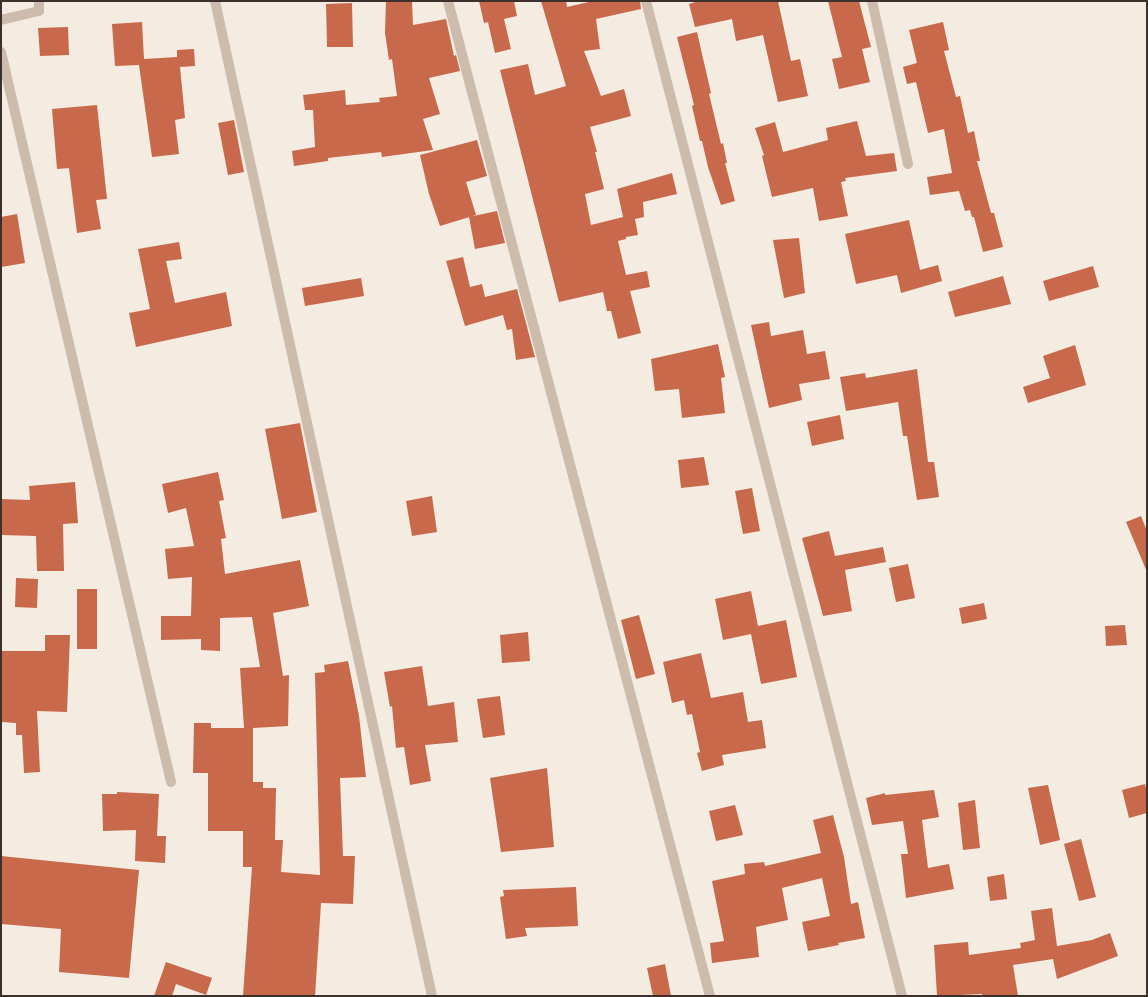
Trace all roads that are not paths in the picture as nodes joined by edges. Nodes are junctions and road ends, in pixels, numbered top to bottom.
1 (39, 1) edge
2 (215, 1) edge
3 (448, 1) edge
4 (646, 1) edge
5 (872, 1) edge
6 (1, 20) edge
7 (1, 52) edge
8 (908, 164) dead end
9 (171, 782) dead end
10 (432, 996) edge
11 (710, 996) edge
12 (902, 996) edge

1 - 6 street
2 - 10 street
3 - 11 street
4 - 12 street
5 - 8 street
7 - 9 street

